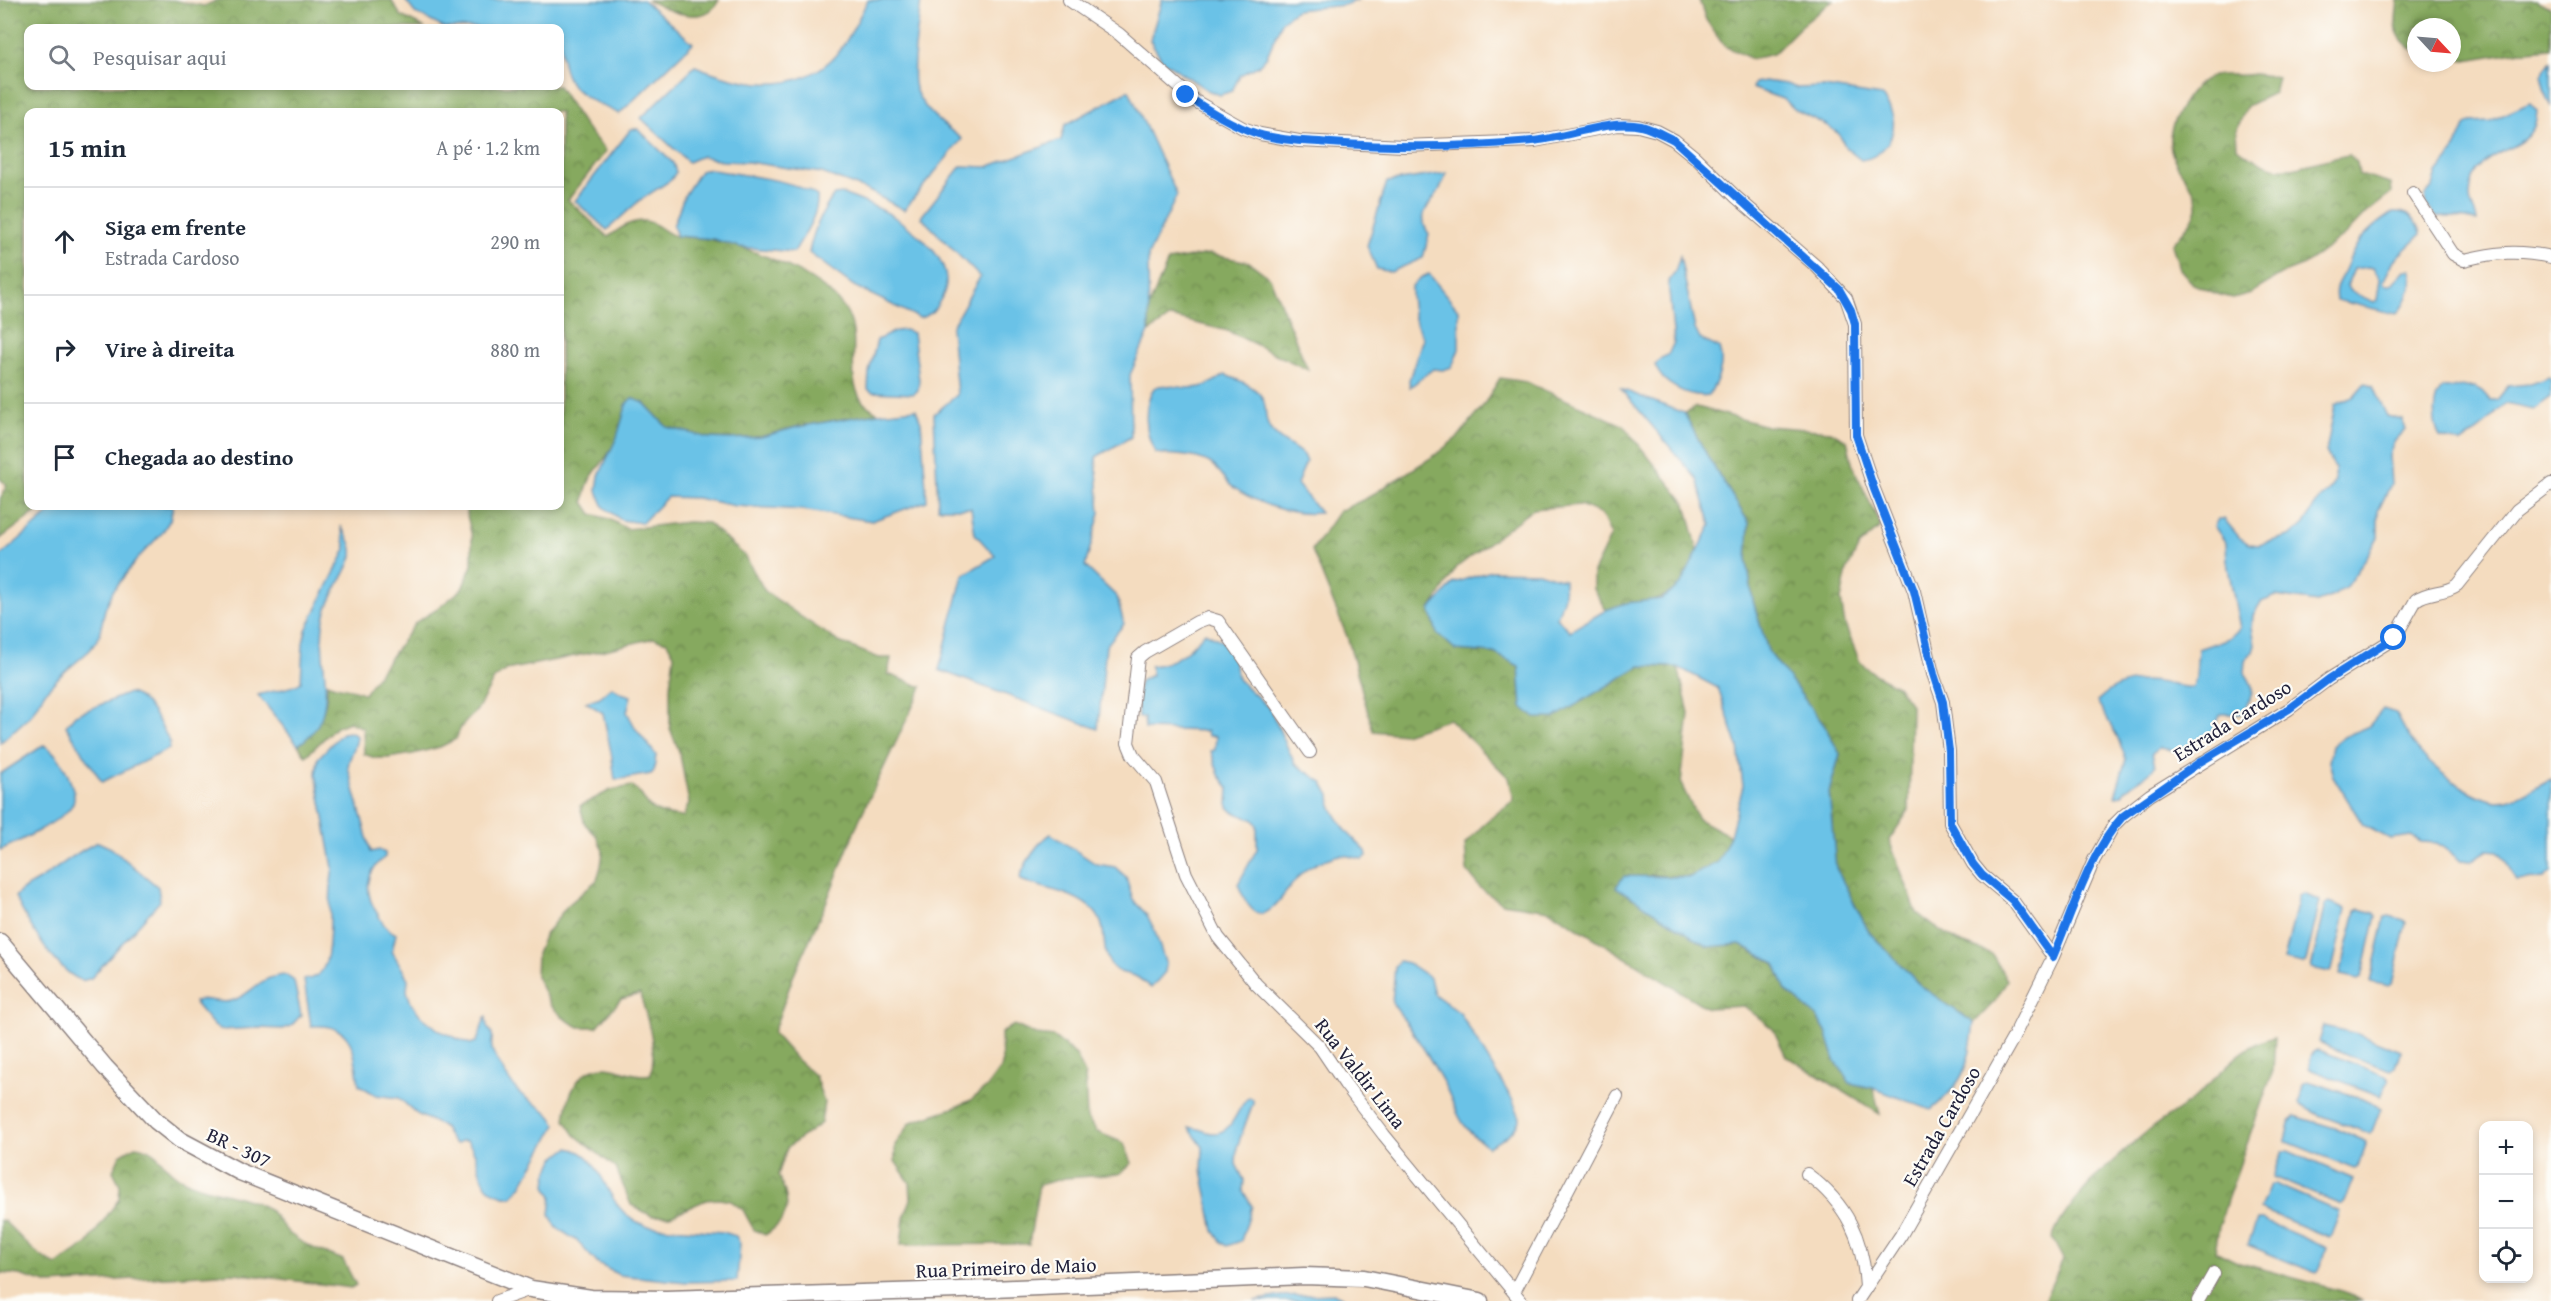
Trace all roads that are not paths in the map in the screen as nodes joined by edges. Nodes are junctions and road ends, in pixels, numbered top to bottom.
1 (1069, 0) edge
2 (2413, 193) dead end
3 (2551, 257) edge
4 (2551, 484) edge
5 (1310, 752) dead end
6 (0, 942) edge
7 (2053, 957) junction
8 (1617, 1096) dead end
9 (1807, 1174) dead end
10 (2214, 1273) dead end
11 (1866, 1287) junction
12 (531, 1289) junction
13 (1518, 1296) edge
14 (497, 1301) edge
15 (1480, 1301) edge
16 (1857, 1301) edge
17 (2198, 1301) edge

1 - 7 street
2 - 3 street
4 - 7 street, Estrada Cardoso
5 - 13 street, Rua Valdir Lima
6 - 12 main road, BR - 307
7 - 11 street, Estrada Cardoso
8 - 13 street
9 - 11 street
10 - 17 street
11 - 16 street, Estrada Cardoso
12 - 14 street
12 - 15 main road, Rua Primeiro de Maio

